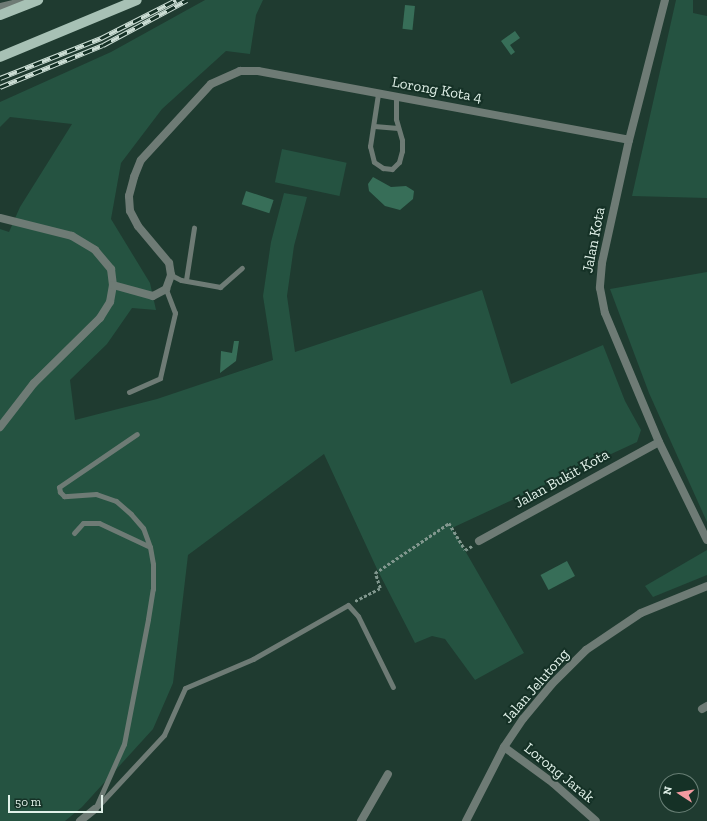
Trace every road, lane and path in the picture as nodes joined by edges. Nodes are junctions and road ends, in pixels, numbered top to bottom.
1 (29, 0) edge
2 (38, 0) edge
3 (137, 0) edge
4 (665, 0) edge
5 (0, 7) edge
6 (0, 15) edge
7 (0, 57) edge
8 (378, 94) junction
9 (396, 97) junction
10 (374, 126) junction
11 (398, 128) junction
12 (629, 140) junction
13 (0, 218) edge
14 (194, 228) dead end
15 (242, 268) dead end
16 (171, 275) junction
17 (186, 280) junction
18 (113, 285) junction
19 (166, 289) junction
20 (129, 392) dead end
21 (0, 428) edge
22 (137, 434) dead end
23 (659, 442) junction
24 (74, 533) dead end
25 (707, 540) edge
26 (479, 541) joint
27 (150, 547) junction
28 (707, 586) edge
29 (348, 605) junction
30 (393, 687) dead end
31 (504, 746) junction
32 (388, 774) dead end
33 (95, 810) junction
34 (80, 821) edge
35 (361, 821) edge
36 (466, 821) edge
37 (596, 821) edge

1 - 5 street
2 - 6 main road
3 - 7 main road
4 - 12 street, Jalan Kota
8 - 9 street, Lorong Kota 4
8 - 10 lane
8 - 16 street, Lorong Kota 4
9 - 11 lane
9 - 12 street, Lorong Kota 4
10 - 11 lane
10 - 11 lane
12 - 23 street, Jalan Kota
13 - 18 street
14 - 17 lane
15 - 17 lane
16 - 17 lane
16 - 19 street
18 - 19 street
18 - 21 street
19 - 20 lane
22 - 27 lane
23 - 25 street, Jalan Kota
23 - 26 street, Jalan Bukit Kota
24 - 27 lane
26 - 29 path
27 - 33 lane
28 - 31 street, Jalan Jelutong
29 - 30 lane
29 - 33 lane
31 - 36 street, Jalan Jelutong
31 - 37 street, Lorong Jarak
32 - 35 street
33 - 34 street

